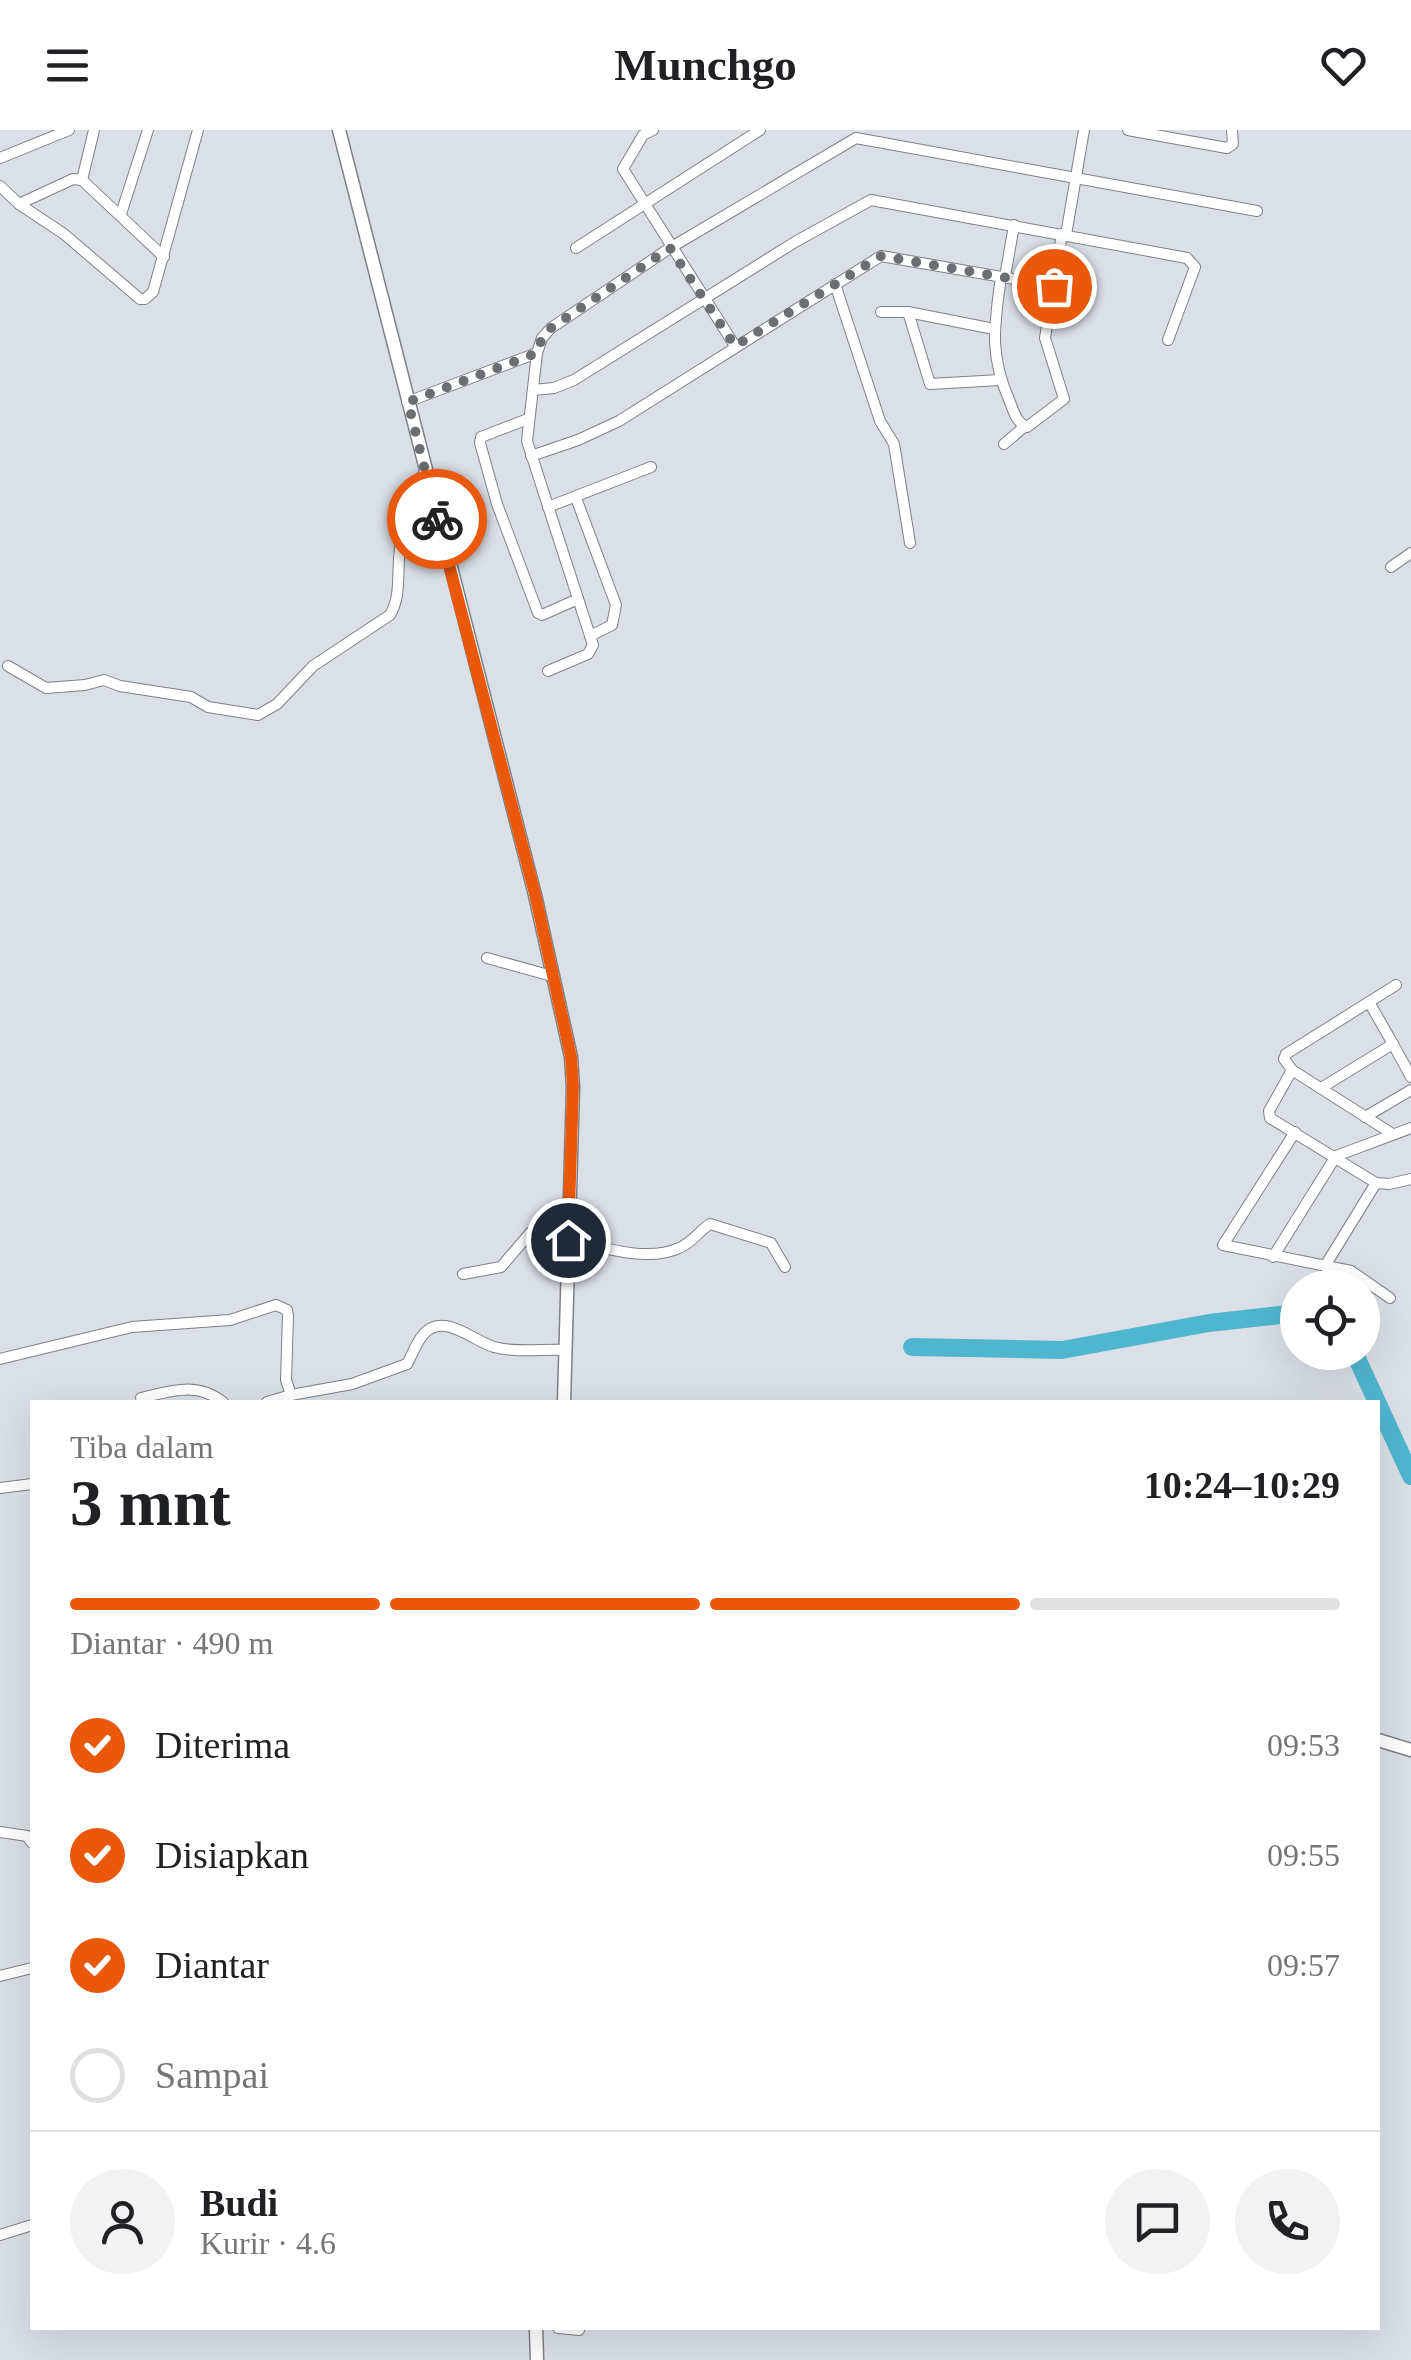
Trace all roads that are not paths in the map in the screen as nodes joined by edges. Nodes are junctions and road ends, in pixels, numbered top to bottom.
1 (69, 130) edge
2 (94, 130) edge
3 (148, 130) edge
4 (198, 130) edge
5 (339, 130) edge
6 (654, 130) edge
7 (760, 130) edge
8 (1084, 130) edge
9 (1128, 130) edge
10 (1232, 130) edge
11 (857, 134) edge
12 (0, 158) edge
13 (1075, 178) junction
14 (82, 180) junction
15 (0, 186) edge
16 (19, 204) junction
17 (645, 204) junction
18 (1257, 211) dead end
19 (121, 214) junction
20 (1014, 225) junction
21 (1064, 234) junction
22 (576, 248) dead end
23 (670, 248) junction
24 (164, 256) junction
25 (1003, 278) junction
26 (834, 284) junction
27 (1054, 286) junction
28 (706, 298) junction
29 (881, 312) dead end
30 (908, 312) junction
31 (994, 329) junction
32 (1168, 340) dead end
33 (735, 346) junction
34 (537, 353) junction
35 (1000, 380) junction
36 (533, 390) junction
37 (408, 402) junction
38 (528, 419) junction
39 (1024, 428) junction
40 (1004, 444) dead end
41 (530, 456) junction
42 (651, 467) dead end
43 (426, 472) junction
44 (576, 498) junction
45 (548, 507) junction
46 (910, 543) dead end
47 (1411, 553) edge
48 (1392, 568) dead end
49 (578, 599) junction
50 (594, 635) junction
51 (8, 666) dead end
52 (548, 670) dead end
53 (487, 958) dead end
54 (552, 976) junction
55 (1396, 985) dead end
56 (1369, 1002) junction
57 (1393, 1044) junction
58 (1292, 1070) junction
59 (1411, 1077) edge
60 (1322, 1088) junction
61 (1411, 1090) edge
62 (1365, 1117) junction
63 (1411, 1128) edge
64 (1294, 1132) junction
65 (1391, 1133) junction
66 (1336, 1156) junction
67 (1411, 1179) edge
68 (1376, 1183) junction
69 (568, 1240) junction
70 (1273, 1256) junction
71 (1324, 1266) junction
72 (786, 1267) dead end
73 (463, 1274) dead end
74 (1390, 1298) dead end
75 (565, 1350) junction
76 (0, 1359) edge
77 (290, 1394) junction
78 (327, 1397) edge
79 (142, 1398) dead end
80 (220, 1400) edge
81 (274, 1400) edge
82 (564, 1400) edge
83 (30, 1484) edge
84 (0, 1488) edge
85 (1380, 1741) edge
86 (1411, 1750) edge
87 (0, 1832) edge
88 (30, 1836) edge
89 (30, 1968) edge
90 (0, 1976) edge
91 (30, 2226) edge
92 (0, 2236) edge
93 (536, 2330) edge
94 (537, 2360) edge

1 - 12 street
2 - 14 street
3 - 19 street
4 - 24 street
5 - 37 street
6 - 17 street
7 - 17 street
8 - 13 street
9 - 10 street
11 - 13 street
11 - 23 street
13 - 18 street
13 - 21 street
14 - 16 street
14 - 19 street
15 - 16 street
16 - 24 street
17 - 22 street
17 - 23 street
19 - 24 street
20 - 21 street
20 - 25 street
20 - 28 street
21 - 27 street
21 - 32 street
23 - 28 street
23 - 34 street
25 - 26 street
25 - 27 street
25 - 31 street
26 - 33 street
26 - 46 street
27 - 39 street
28 - 33 street
28 - 36 street
29 - 30 street
30 - 31 street
30 - 35 street
31 - 35 street
33 - 41 street
34 - 36 street
34 - 37 street
35 - 39 street
36 - 38 street
37 - 43 street
38 - 41 street
38 - 49 street
39 - 40 street
41 - 45 street
42 - 44 street
43 - 51 street
43 - 54 street
44 - 45 street
44 - 50 street
45 - 49 street
47 - 48 street
49 - 50 street
50 - 52 street
53 - 54 street
54 - 69 street
55 - 56 street
56 - 57 street
56 - 58 street
57 - 59 street
57 - 60 street
58 - 60 street
58 - 64 street
60 - 62 street
61 - 62 street
62 - 65 street
63 - 65 street
64 - 66 street
64 - 70 street
65 - 66 street
66 - 68 street
66 - 70 street
67 - 68 street
68 - 71 street
69 - 72 street
69 - 73 street
69 - 75 street
70 - 71 street
71 - 74 street
75 - 78 street
75 - 82 street
76 - 77 street
77 - 78 street
77 - 81 street
79 - 80 street
83 - 84 street
85 - 86 street
87 - 88 street
89 - 90 street
91 - 92 street
93 - 94 street

